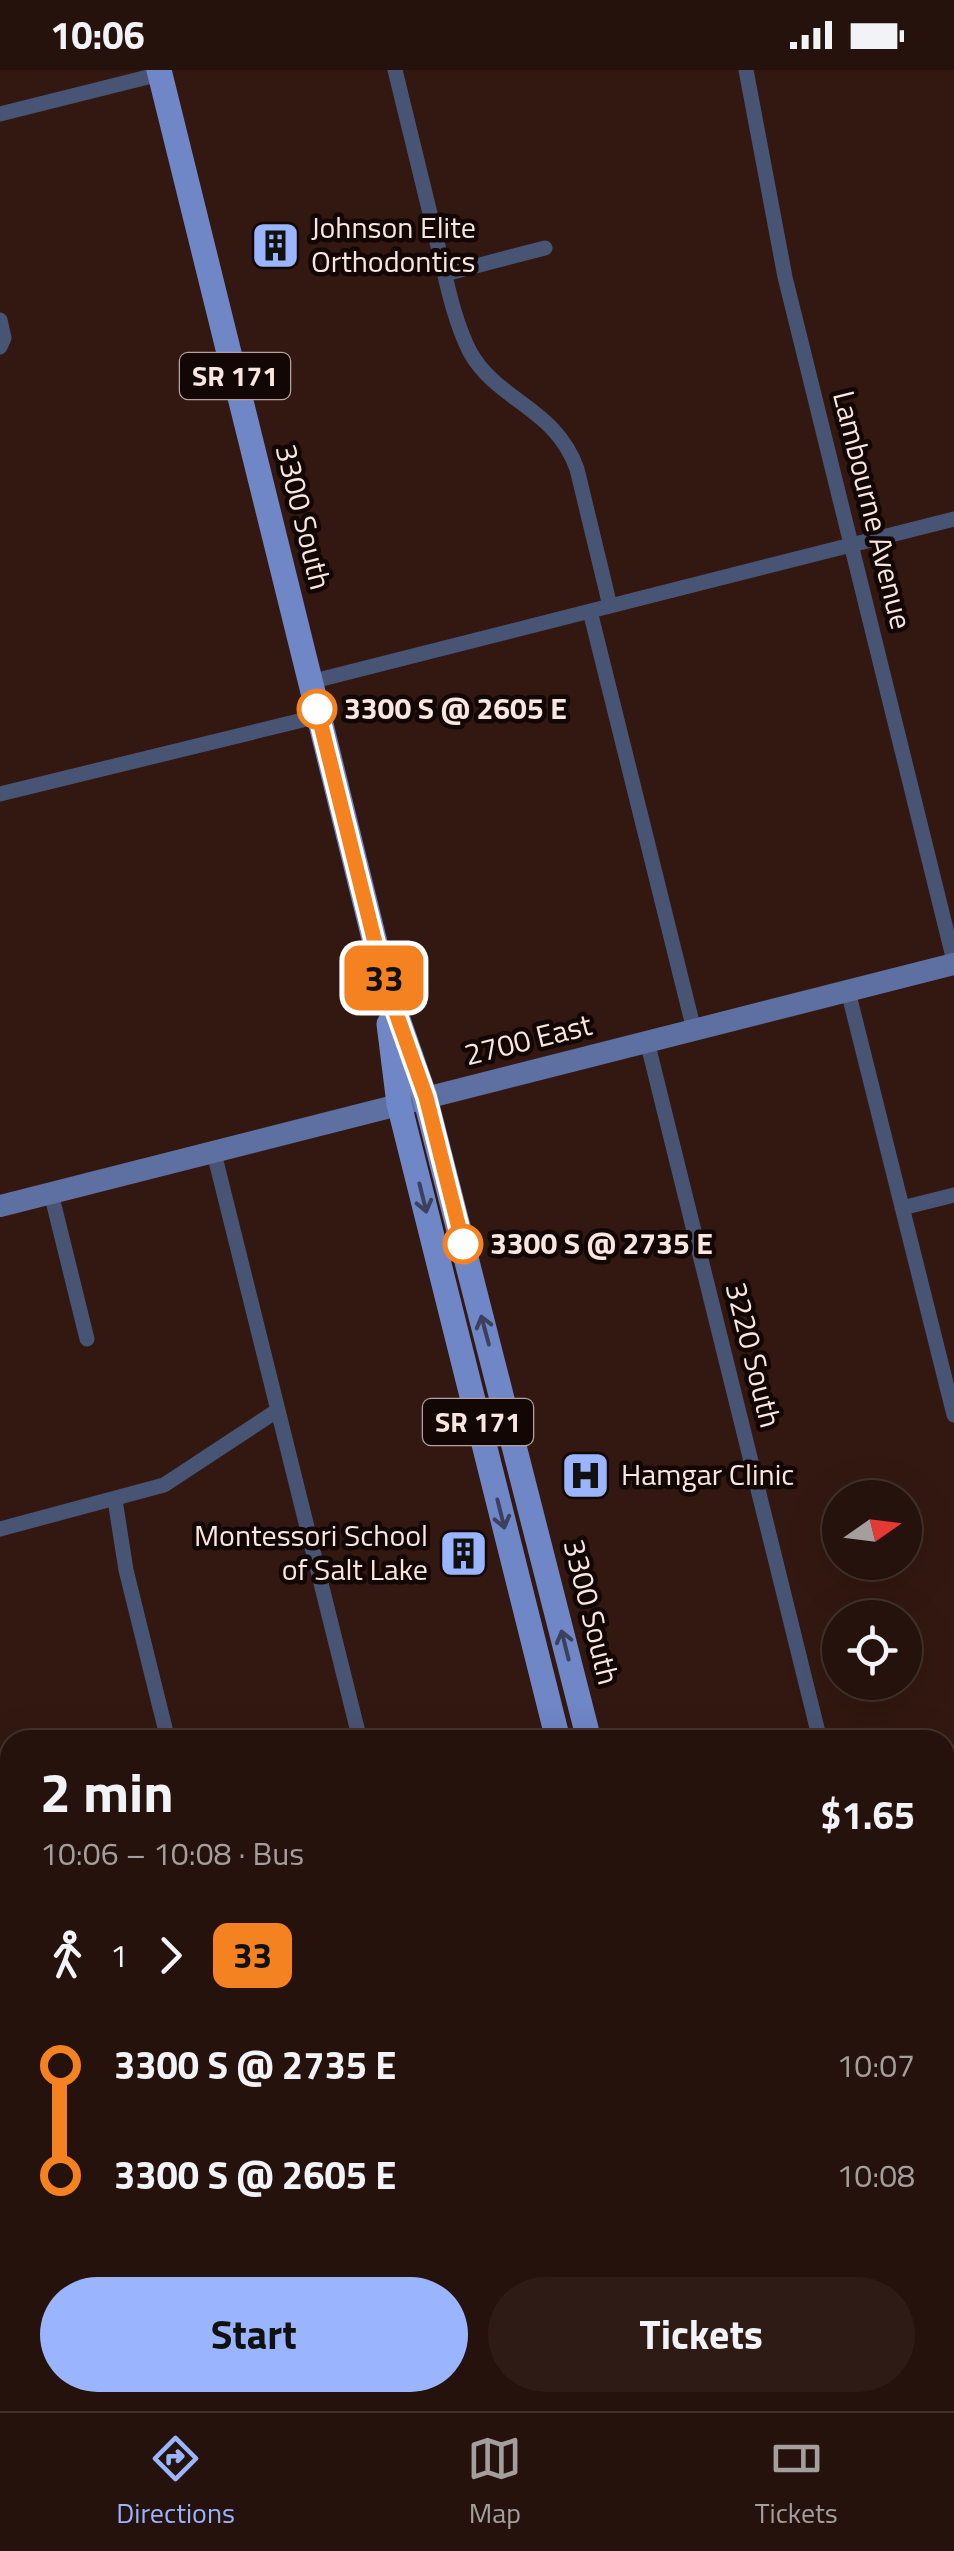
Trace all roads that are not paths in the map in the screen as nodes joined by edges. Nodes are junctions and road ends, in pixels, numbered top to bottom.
1 (395, 70) edge
2 (746, 70) edge
3 (159, 72) edge
4 (0, 114) edge
5 (546, 248) dead end
6 (445, 274) junction
7 (0, 320) edge
8 (0, 346) edge
9 (954, 520) edge
10 (852, 545) junction
11 (610, 606) junction
12 (590, 611) junction
13 (310, 682) junction
14 (319, 716) junction
15 (0, 794) edge
16 (954, 963) edge
17 (384, 979) junction
18 (848, 991) junction
19 (694, 1030) junction
20 (647, 1041) junction
21 (426, 1097) junction
22 (399, 1104) junction
23 (214, 1153) junction
24 (51, 1193) junction
25 (954, 1195) edge
26 (0, 1206) edge
27 (902, 1208) junction
28 (87, 1339) dead end
29 (278, 1410) junction
30 (954, 1415) edge
31 (115, 1500) junction
32 (0, 1529) edge
33 (166, 1730) edge
34 (358, 1730) edge
35 (556, 1730) edge
36 (586, 1730) edge
37 (818, 1730) edge

1 - 6 street
2 - 10 street, Lambourne Avenue
3 - 4 street
3 - 13 main road, 3300 South / SR 171
5 - 6 street
6 - 11 street
7 - 8 street
9 - 10 street
10 - 11 street
10 - 16 street, Lambourne Avenue
11 - 12 street
12 - 13 street
12 - 19 street
13 - 14 main road, 3300 South / SR 171
14 - 15 street
14 - 17 main road, 3300 South / SR 171
16 - 18 street, 2700 East
17 - 21 main road, 3300 South / SR 171
17 - 22 main road, 3300 South / SR 171
18 - 19 street, 2700 East
18 - 27 street
19 - 20 street, 2700 East
20 - 21 street, 2700 East
20 - 37 street, 3220 South
21 - 22 street, 2700 East
36 -> 21 main road, 3300 South / SR 171
22 - 23 street, 2700 East
22 -> 35 main road, 3300 South / SR 171
23 - 24 street, 2700 East
23 - 29 street
24 - 26 street, 2700 East
24 - 28 street
25 - 27 street
27 - 30 street
29 - 31 street
29 - 34 street
31 - 32 street
31 - 33 street

